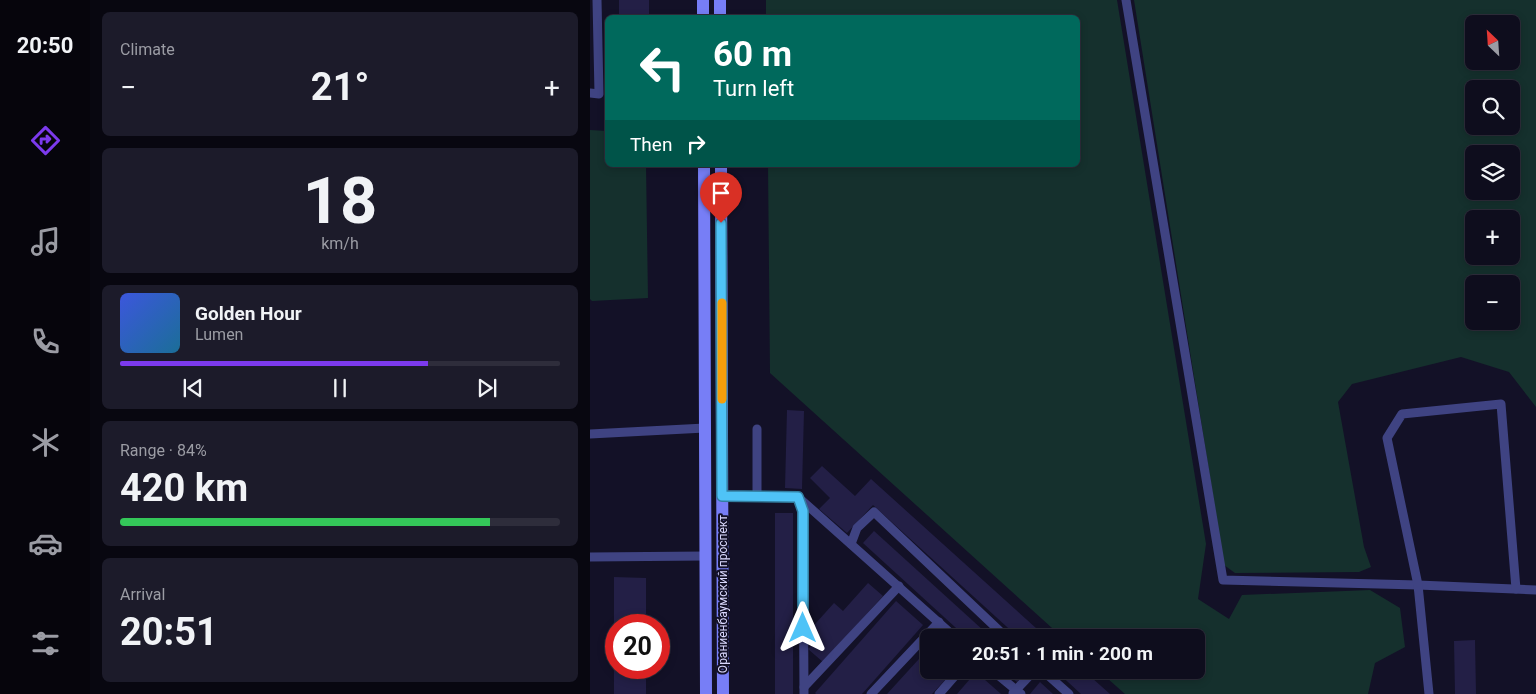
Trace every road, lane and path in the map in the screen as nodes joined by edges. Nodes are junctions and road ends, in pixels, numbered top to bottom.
1 (597, 0) edge
2 (703, 0) edge
3 (720, 0) edge
4 (1126, 0) edge
5 (703, 15) edge
6 (720, 15) edge
7 (590, 94) edge
8 (704, 167) edge
9 (721, 167) edge
10 (705, 428) junction
11 (757, 429) dead end
12 (590, 434) edge
13 (705, 495) junction
14 (722, 496) junction
15 (757, 496) junction
16 (798, 497) junction
17 (851, 544) junction
18 (705, 556) junction
19 (723, 556) junction
20 (590, 557) edge
21 (1418, 584) junction
22 (899, 586) junction
23 (1516, 589) junction
24 (1536, 590) edge
25 (939, 622) junction
26 (946, 629) edge
27 (998, 629) edge
28 (952, 679) edge
29 (1001, 679) edge
30 (1028, 679) edge
31 (1052, 679) edge
32 (804, 691) edge
33 (1016, 693) edge
34 (706, 694) edge
35 (723, 694) edge
36 (871, 694) edge
37 (938, 694) edge
38 (1069, 694) edge
39 (1429, 694) edge

1 - 7 lane
2 - 5 main road
3 - 6 main road
4 - 21 lane
8 - 10 main road, Ораниенбаумский проспект
9 - 14 main road, Ораниенбаумский проспект
10 - 12 lane
10 - 13 main road, Ораниенбаумский проспект
11 - 15 lane
13 - 14 main road
13 - 18 main road, Ораниенбаумский проспект
14 - 15 lane
14 - 19 main road, Ораниенбаумский проспект
15 - 16 lane
16 - 17 lane
16 - 32 lane
17 - 22 lane
17 - 27 lane
18 - 19 main road
18 - 20 lane
18 - 34 main road, Ораниенбаумский проспект
19 - 35 main road, Ораниенбаумский проспект
21 - 23 lane
21 - 23 lane
21 - 39 lane
22 - 25 lane
22 - 32 lane
23 - 24 lane
25 - 26 lane
25 - 36 lane
28 - 37 lane
29 - 33 lane
30 - 33 lane
31 - 38 lane

